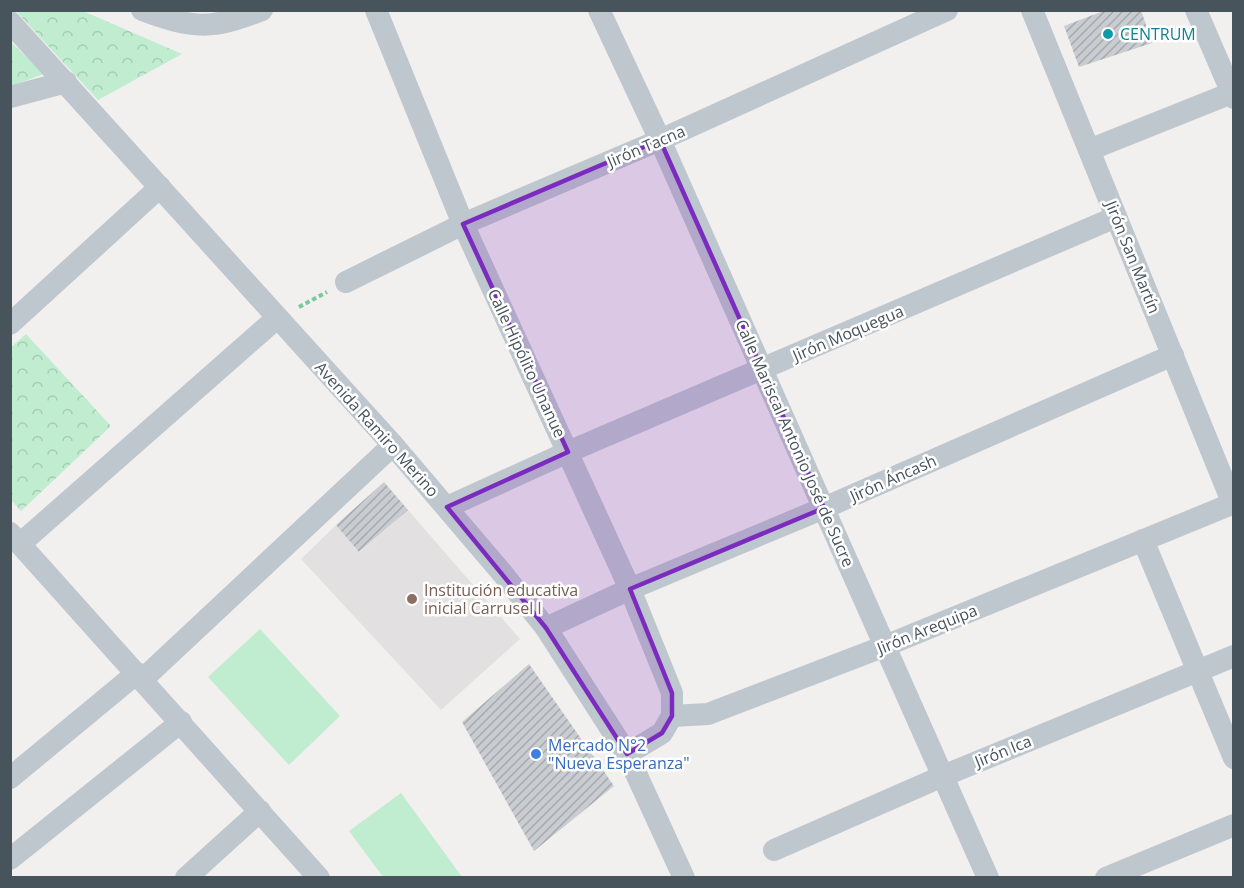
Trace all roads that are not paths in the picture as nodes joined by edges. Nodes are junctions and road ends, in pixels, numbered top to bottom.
1 (142, 10) edge
2 (262, 10) edge
3 (376, 10) edge
4 (599, 10) edge
5 (947, 10) edge
6 (1032, 10) edge
7 (1197, 10) edge
8 (165, 15) edge
9 (10, 22) edge
10 (66, 82) junction
11 (1233, 94) edge
12 (10, 97) edge
13 (660, 140) junction
14 (1089, 150) junction
15 (160, 187) junction
16 (1116, 217) junction
17 (463, 224) junction
18 (346, 282) road end
19 (277, 318) junction
20 (10, 324) edge
21 (1173, 356) junction
22 (762, 370) junction
23 (393, 445) junction
24 (567, 452) junction
25 (1233, 504) edge
26 (447, 507) junction
27 (824, 508) junction
28 (15, 538) edge
29 (1143, 540) junction
30 (630, 589) junction
31 (546, 628) junction
32 (885, 646) junction
33 (1233, 656) edge
34 (1197, 671) junction
35 (140, 676) junction
36 (672, 716) junction
37 (181, 722) junction
38 (627, 754) junction
39 (1233, 758) edge
40 (943, 776) junction
41 (10, 778) edge
42 (260, 811) junction
43 (1233, 825) edge
44 (774, 850) dead end
45 (10, 859) edge
46 (186, 878) edge
47 (319, 878) edge
48 (684, 878) edge
49 (988, 878) edge
50 (1106, 878) edge

1 - 8 street
2 - 8 street
3 - 17 street, Calle Hipólito Unanue
4 - 13 street, Calle Mariscal Antonio José de Sucre
5 - 13 street, Jirón Tacna
6 - 14 street, Jirón San Martín
7 - 11 street
9 - 10 street, Avenida Ramiro Merino
10 - 12 street
10 - 15 street, Avenida Ramiro Merino
11 - 14 street
13 - 17 street, Jirón Tacna
13 - 22 street, Calle Mariscal Antonio José de Sucre
14 - 16 street, Jirón San Martín
15 - 19 street, Avenida Ramiro Merino
15 - 20 street
16 - 21 street, Jirón San Martín
16 - 22 street, Jirón Moquegua
17 - 18 street, Jirón Tacna
17 - 24 street, Calle Hipólito Unanue
19 - 23 street, Avenida Ramiro Merino
19 - 28 street
21 - 25 street, Jirón San Martín
21 - 27 street, Jirón Áncash
22 - 24 street, Jirón Moquegua
22 - 27 street, Calle Mariscal Antonio José de Sucre
23 - 26 street, Avenida Ramiro Merino
23 - 35 street
24 - 26 street, Jirón Moquegua
24 - 30 street, Calle Hipólito Unanue
25 - 29 street, Jirón Arequipa
26 - 31 street, Avenida Ramiro Merino
27 - 30 street, Jirón Áncash
27 - 32 street, Calle Mariscal Antonio José de Sucre
28 - 35 street
29 - 32 street, Jirón Arequipa
29 - 34 street
30 - 31 street, Jirón Áncash
30 - 36 street, Calle Hipólito Unanue
31 - 38 street, Avenida Ramiro Merino
32 - 36 street, Jirón Arequipa
32 - 40 street, Calle Mariscal Antonio José de Sucre
33 - 34 street, Jirón Ica
34 - 39 street
34 - 40 street, Jirón Ica
35 - 37 street
35 - 41 street
36 - 38 street
37 - 42 street
37 - 45 street
38 - 48 street, Avenida Ramiro Merino
40 - 44 street, Jirón Ica
40 - 49 street, Calle Mariscal Antonio José de Sucre
42 - 46 street
42 - 47 street
43 - 50 street

